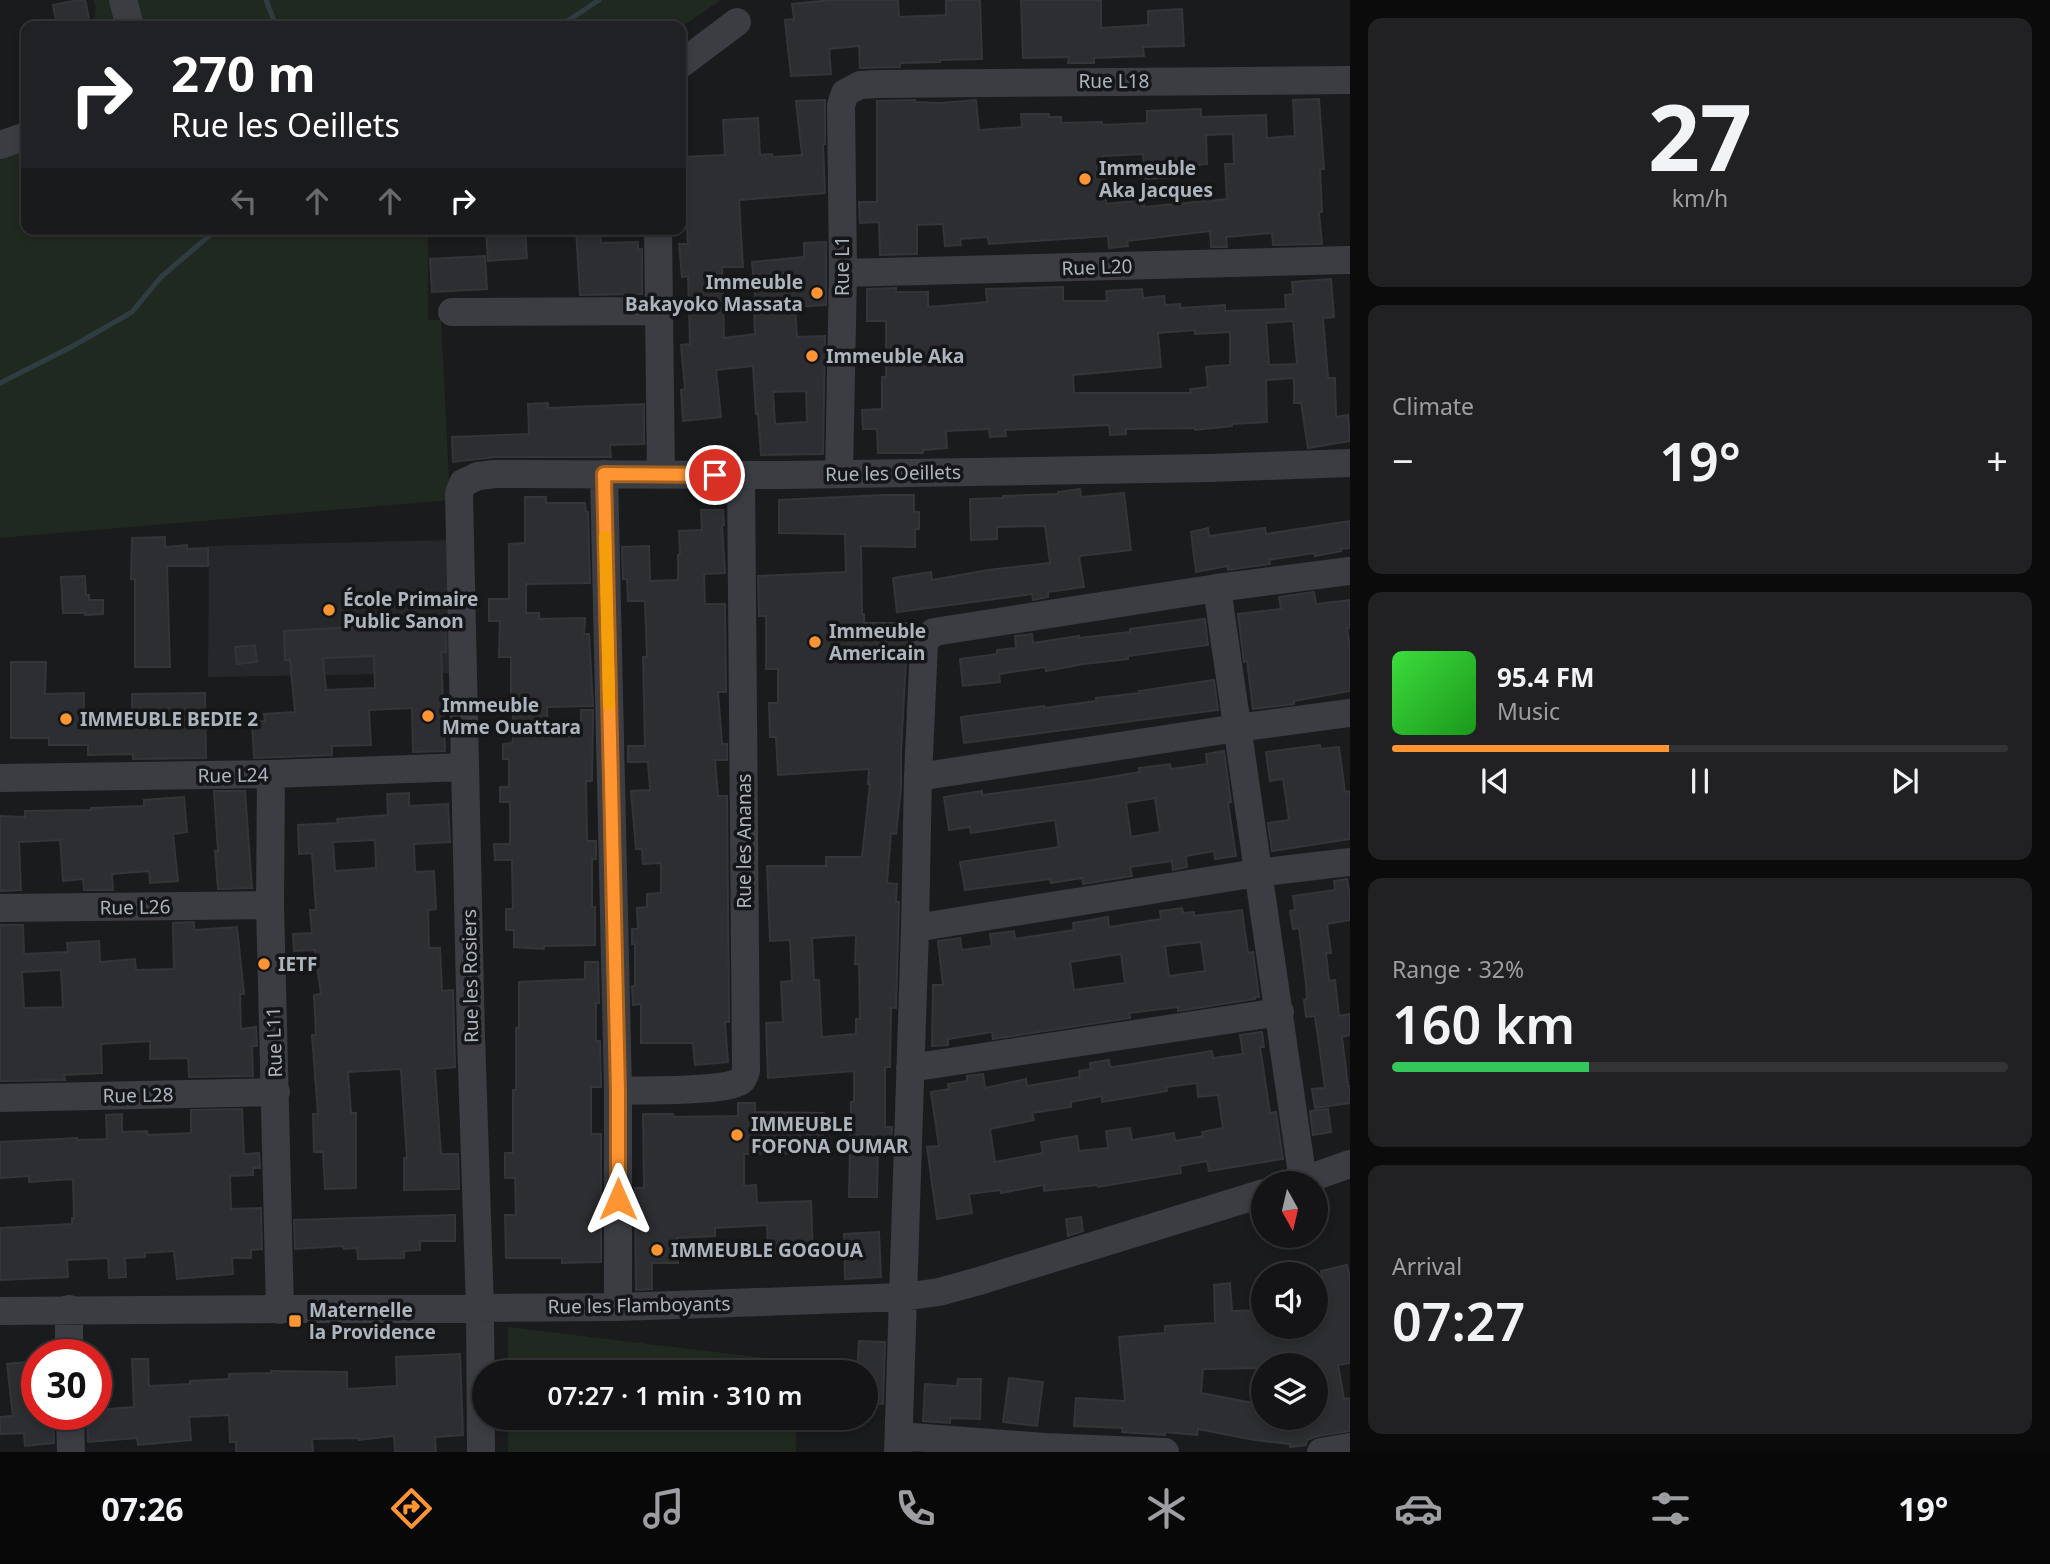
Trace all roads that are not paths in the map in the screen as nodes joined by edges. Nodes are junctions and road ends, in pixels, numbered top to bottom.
1 (123, 0) edge
2 (129, 21) edge
3 (737, 22) dead end
4 (686, 60) edge
5 (1350, 80) edge
6 (878, 84) joint
7 (21, 138) edge
8 (0, 145) edge
9 (658, 235) edge
10 (1350, 260) edge
11 (843, 273) junction
12 (658, 311) junction
13 (452, 312) dead end
14 (1346, 463) edge
15 (604, 474) junction
16 (839, 474) junction
17 (661, 475) junction
18 (741, 475) junction
19 (459, 499) joint
20 (1350, 571) edge
21 (1217, 588) junction
22 (1350, 713) edge
23 (1237, 728) junction
24 (466, 767) junction
25 (271, 774) junction
26 (918, 777) junction
27 (0, 778) edge
28 (1350, 862) edge
29 (1258, 873) junction
30 (270, 905) junction
31 (0, 908) edge
32 (915, 928) junction
33 (1280, 1012) junction
34 (910, 1068) junction
35 (618, 1091) junction
36 (275, 1092) junction
37 (0, 1098) edge
38 (1350, 1164) edge
39 (1298, 1171) edge
40 (1328, 1172) edge
41 (1251, 1197) edge
42 (903, 1297) junction
43 (618, 1307) junction
44 (480, 1308) junction
45 (69, 1309) junction
46 (280, 1310) junction
47 (0, 1311) edge
48 (69, 1339) edge
49 (70, 1430) edge
50 (899, 1444) edge
51 (1350, 1447) edge
52 (1044, 1449) edge
53 (71, 1452) edge
54 (481, 1452) edge
55 (1165, 1452) edge
56 (1321, 1452) edge

1 - 2 street
3 - 4 street
5 - 6 street, Rue L18
6 - 11 street, Rue L1
7 - 8 street
9 - 12 street
10 - 11 street, Rue L20
11 - 16 street, Rue L1
12 - 13 street
12 - 17 street
14 - 16 street, Rue les Oeillets
15 - 17 street, Rue les Oeillets
15 - 19 street, Rue les Oeillets
15 - 35 street
16 - 18 street, Rue les Oeillets
17 - 18 street, Rue les Oeillets
18 - 35 street, Rue les Ananas
19 - 24 street, Rue les Rosiers
20 - 21 street
21 - 23 street
21 - 26 street
22 - 23 street
23 - 26 street
23 - 29 street
24 - 25 street, Rue L24
24 - 44 street, Rue les Rosiers
25 - 27 street, Rue L24
25 - 30 street, Rue L11
26 - 32 street
28 - 29 street
29 - 32 street
29 - 33 street
30 - 31 street, Rue L26
30 - 36 street, Rue L11
32 - 34 street
33 - 34 street
33 - 39 street
34 - 42 street
35 - 43 street
36 - 37 street, Rue L28
36 - 46 street, Rue L11
38 - 40 street
41 - 42 street, Rue les Flamboyants
42 - 43 street, Rue les Flamboyants
42 - 50 street
43 - 44 street, Rue les Flamboyants
44 - 46 street, Rue les Flamboyants
44 - 54 street, Rue les Rosiers
45 - 46 street, Rue les Flamboyants
45 - 47 street, Rue les Flamboyants
45 - 48 street
49 - 53 street
50 - 52 street
51 - 56 street
52 - 55 street

